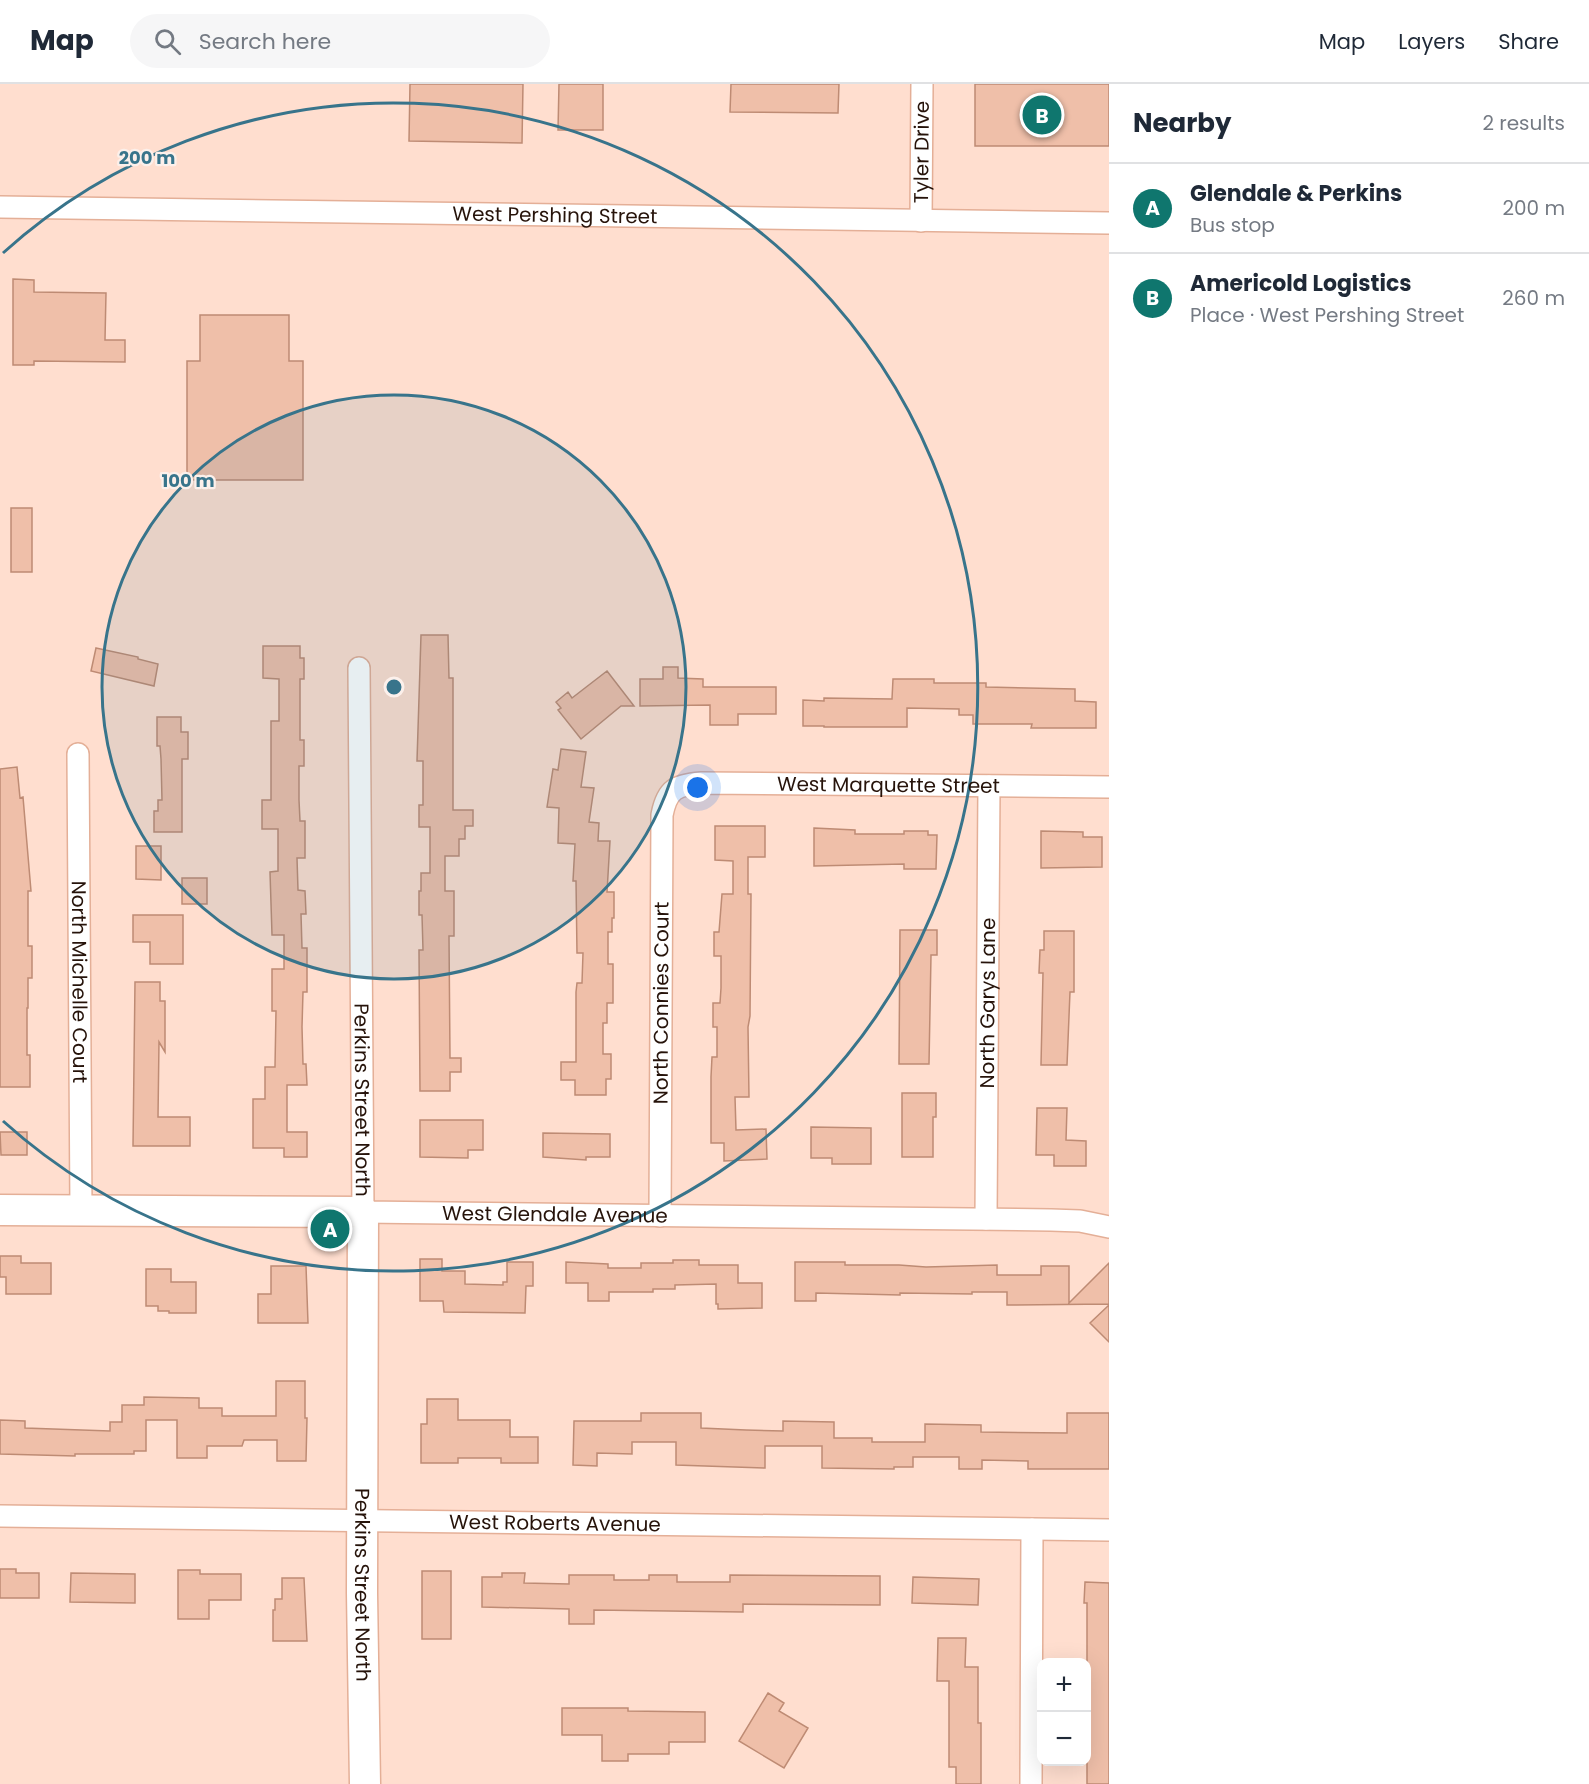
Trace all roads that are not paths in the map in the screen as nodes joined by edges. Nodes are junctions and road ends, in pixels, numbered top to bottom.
1 (922, 84) edge
2 (0, 207) edge
3 (921, 221) junction
4 (1109, 223) edge
5 (359, 668) dead end
6 (78, 754) dead end
7 (989, 786) junction
8 (1109, 787) edge
9 (670, 792) joint
10 (0, 1210) edge
11 (81, 1211) junction
12 (363, 1212) junction
13 (660, 1215) junction
14 (986, 1219) junction
15 (1109, 1227) edge
16 (0, 1516) edge
17 (363, 1521) junction
18 (1032, 1529) junction
19 (1109, 1530) edge
20 (365, 1784) edge
21 (1031, 1784) edge

1 - 3 street, Tyler Drive
2 - 3 street, West Pershing Street
3 - 4 street, West Pershing Street
5 - 12 street, Perkins Street North
6 - 11 street, North Michelle Court
7 - 8 street, West Marquette Street
7 - 9 street, West Marquette Street
7 - 14 street, North Garys Lane
9 - 13 street, North Connies Court
10 - 11 street, West Glendale Avenue
11 - 12 street, West Glendale Avenue
12 - 13 street, West Glendale Avenue
12 - 17 street, Perkins Street North
13 - 14 street, West Glendale Avenue
14 - 15 street, West Glendale Avenue
16 - 17 street, West Roberts Avenue
17 - 18 street, West Roberts Avenue
17 - 20 street, Perkins Street North
18 - 19 street, West Roberts Avenue
18 - 21 street

